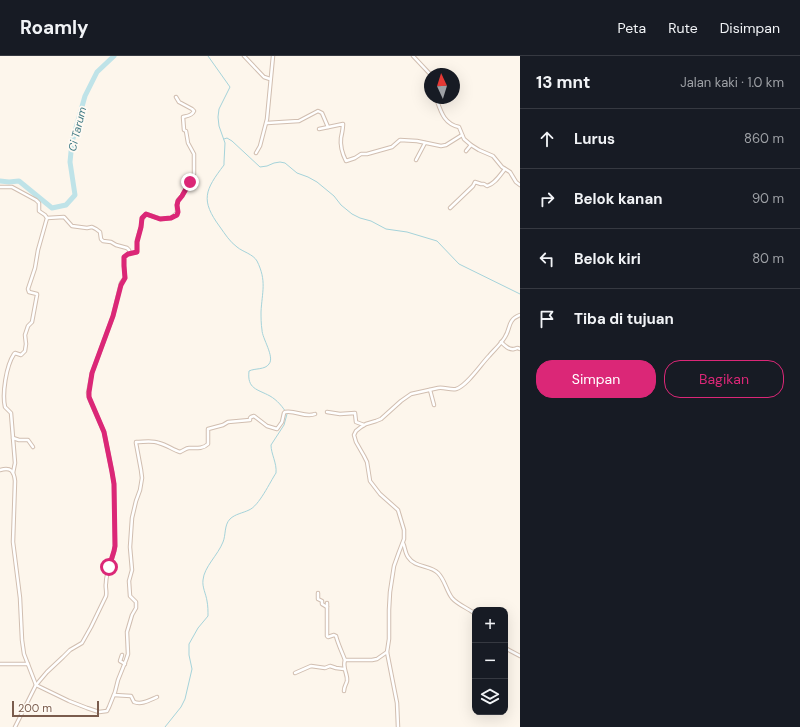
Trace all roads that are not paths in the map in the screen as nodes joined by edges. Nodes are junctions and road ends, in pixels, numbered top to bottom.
1 (244, 56) edge
2 (273, 56) edge
3 (413, 56) edge
4 (424, 68) edge
5 (270, 79) junction
6 (176, 97) dead end
7 (439, 104) edge
8 (266, 123) junction
9 (328, 127) junction
10 (319, 129) dead end
11 (462, 134) junction
12 (425, 143) junction
13 (471, 145) junction
14 (466, 151) dead end
15 (256, 153) dead end
16 (416, 160) dead end
17 (505, 169) junction
18 (520, 185) edge
19 (0, 187) edge
20 (450, 208) dead end
21 (47, 218) junction
22 (130, 254) junction
23 (520, 315) edge
24 (501, 342) junction
25 (520, 349) edge
26 (430, 390) junction
27 (434, 405) dead end
28 (327, 412) dead end
29 (315, 414) dead end
30 (364, 425) junction
31 (13, 438) junction
32 (33, 447) dead end
33 (0, 470) edge
34 (13, 473) junction
35 (403, 542) junction
36 (318, 593) dead end
37 (327, 603) dead end
38 (327, 607) junction
39 (472, 612) edge
40 (508, 650) edge
41 (387, 652) junction
42 (122, 655) dead end
43 (520, 656) edge
44 (345, 660) junction
45 (0, 664) edge
46 (28, 664) junction
47 (125, 664) junction
48 (344, 669) junction
49 (295, 673) dead end
50 (36, 685) junction
51 (344, 691) dead end
52 (114, 695) junction
53 (157, 696) dead end
54 (15, 727) edge
55 (398, 727) edge

1 - 5 street
2 - 5 street
3 - 4 street
5 - 8 street
6 - 22 street
7 - 11 street
8 - 9 street
8 - 15 street
9 - 10 street
9 - 12 street
11 - 12 street
11 - 13 street
12 - 16 street
13 - 14 street
13 - 17 street
17 - 18 street
17 - 20 street
19 - 21 street
21 - 22 street
21 - 31 street
22 - 50 street
23 - 24 street
24 - 25 street
24 - 26 street
26 - 27 street
26 - 30 street
28 - 30 street
29 - 47 street
30 - 35 street
31 - 32 street
31 - 34 street
33 - 34 street
34 - 46 street
35 - 39 street
35 - 41 street
36 - 38 street
37 - 38 street
38 - 44 street
40 - 43 street
41 - 44 street
41 - 55 street
42 - 47 street
44 - 48 street
45 - 46 street
46 - 50 street
47 - 52 street
48 - 49 street
48 - 51 street
50 - 52 street
50 - 54 street
52 - 53 street

